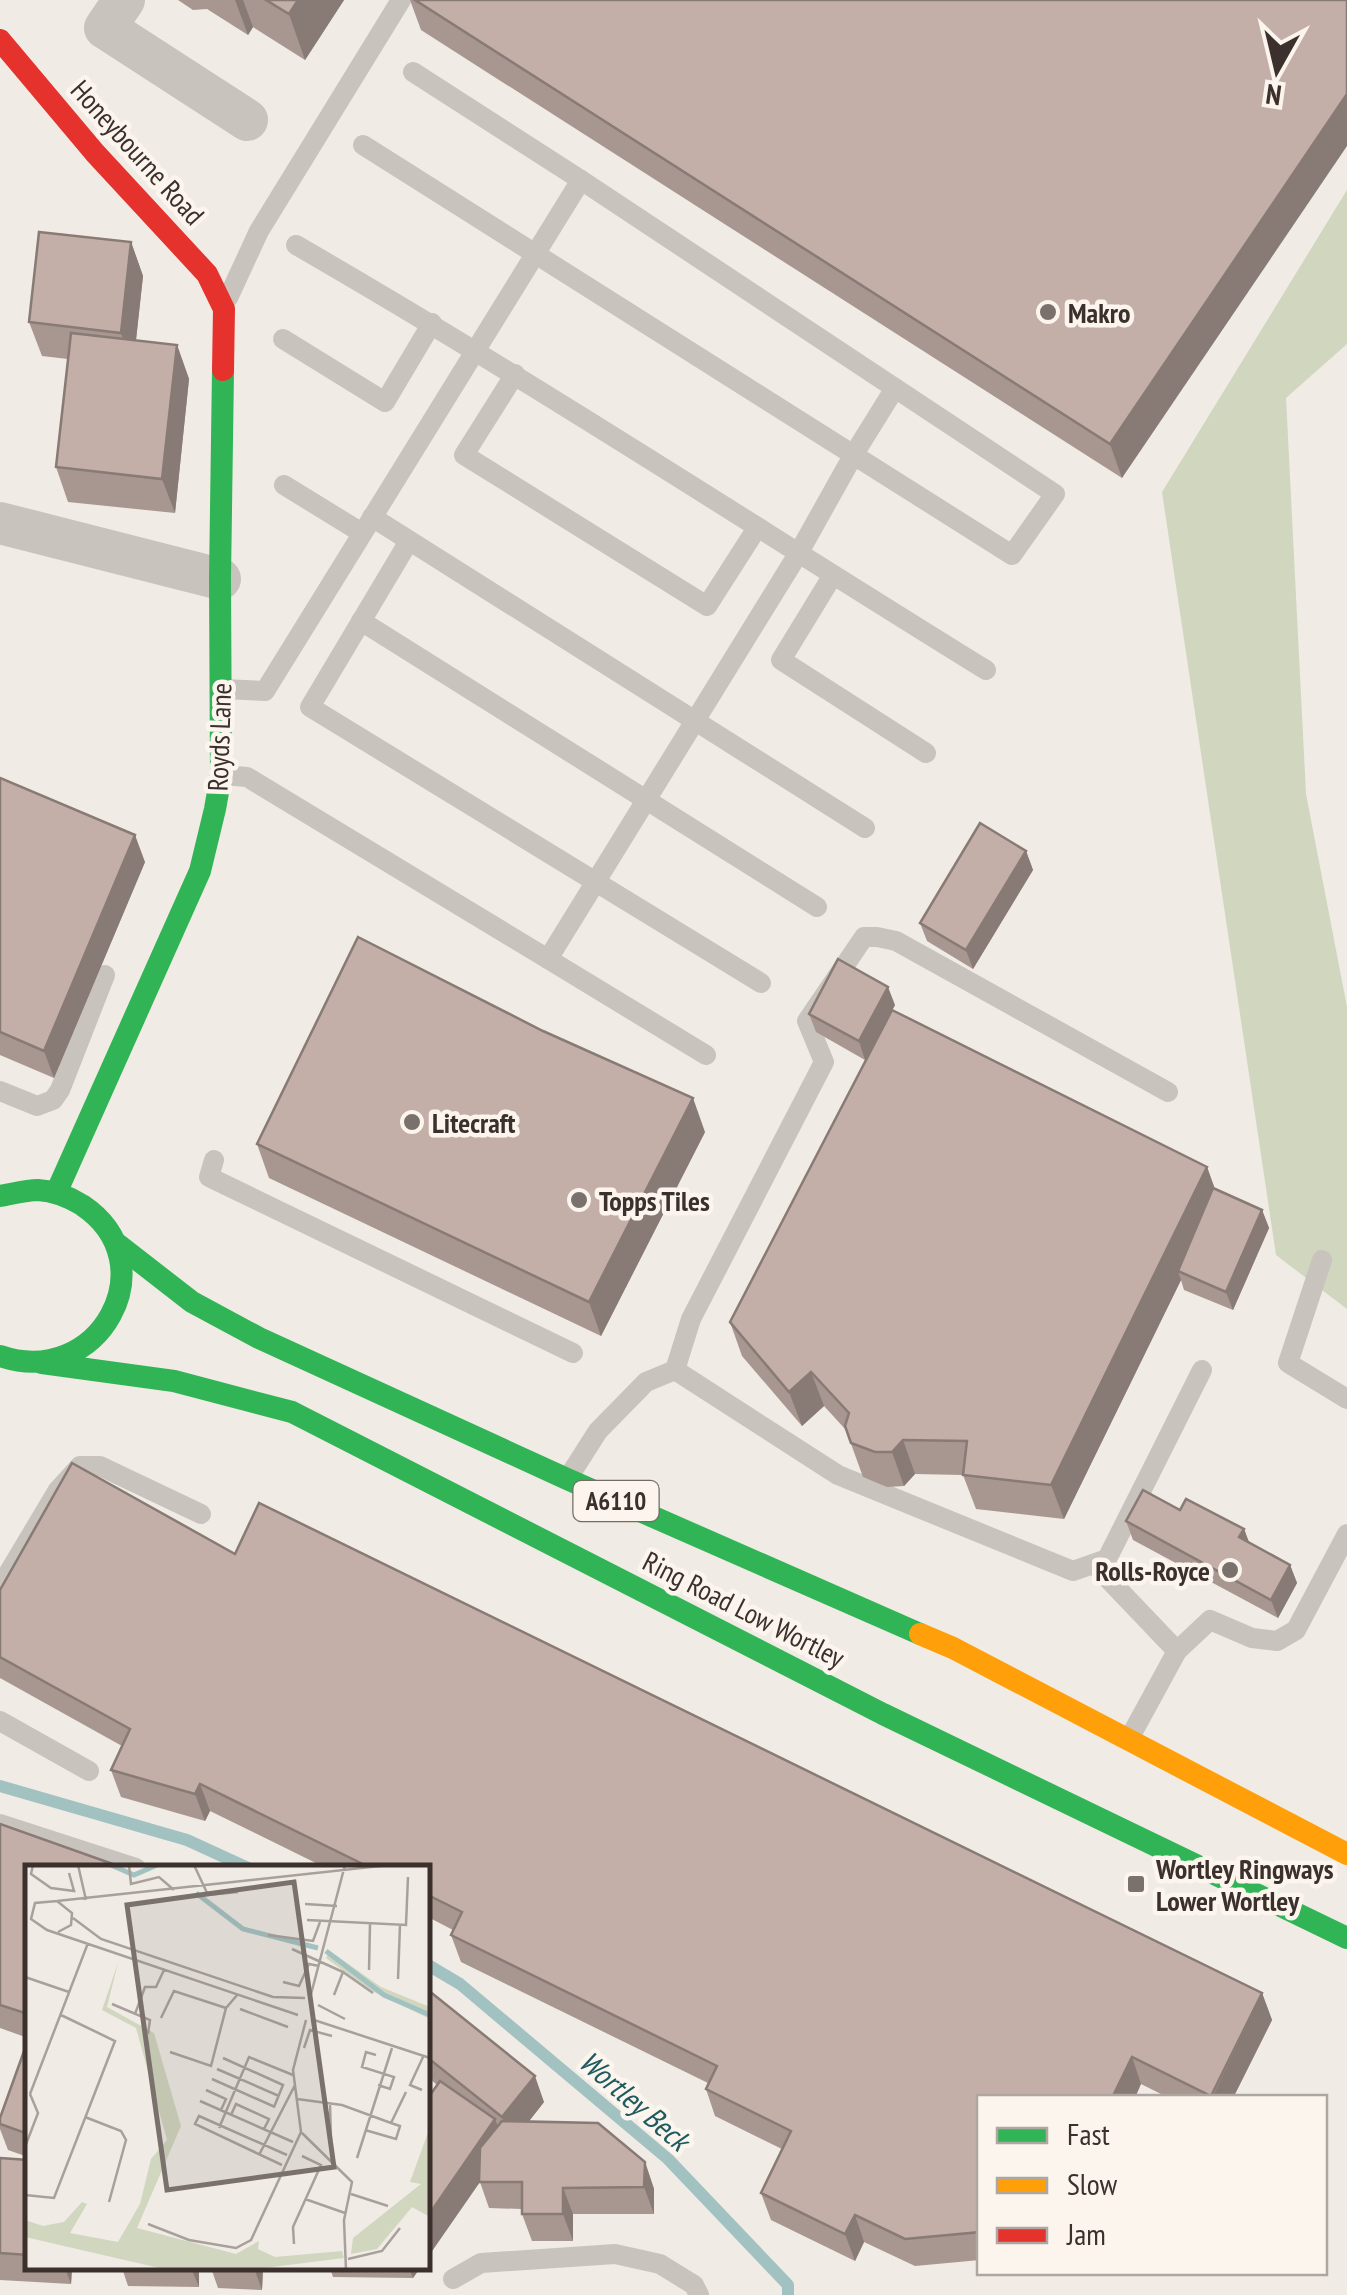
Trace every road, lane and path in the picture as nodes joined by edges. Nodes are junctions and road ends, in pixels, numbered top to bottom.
1 (124, 0) edge
2 (401, 0) edge
3 (0, 40) edge
4 (412, 72) dead end
5 (247, 120) dead end
6 (363, 144) dead end
7 (581, 180) junction
8 (296, 246) dead end
9 (535, 254) junction
10 (224, 309) junction
11 (432, 323) junction
12 (284, 339) dead end
13 (474, 349) junction
14 (515, 374) junction
15 (895, 388) junction
16 (854, 454) junction
17 (284, 485) dead end
18 (0, 523) edge
19 (367, 525) junction
20 (757, 528) junction
21 (410, 541) junction
22 (798, 554) junction
23 (833, 575) junction
24 (220, 580) junction
25 (361, 621) junction
26 (986, 670) dead end
27 (222, 688) junction
28 (695, 720) junction
29 (926, 753) dead end
30 (221, 775) junction
31 (646, 800) junction
32 (865, 828) dead end
33 (596, 881) junction
34 (817, 907) dead end
35 (548, 958) junction
36 (106, 976) dead end
37 (761, 983) dead end
38 (108, 1024) junction
39 (706, 1056) dead end
40 (0, 1091) edge
41 (1168, 1092) dead end
42 (214, 1160) dead end
43 (6, 1191) edge
44 (57, 1191) junction
45 (116, 1243) junction
46 (1322, 1260) dead end
47 (573, 1353) dead end
48 (11, 1364) edge
49 (675, 1370) junction
50 (1202, 1370) dead end
51 (1347, 1398) edge
52 (567, 1479) junction
53 (201, 1514) dead end
54 (1347, 1534) edge
55 (1094, 1564) junction
56 (0, 1587) edge
57 (1177, 1652) junction
58 (0, 1721) edge
59 (1128, 1740) junction
60 (89, 1770) dead end
61 (0, 1824) edge
62 (1347, 1854) edge
63 (127, 1865) edge
64 (1347, 1938) edge
65 (454, 2279) dead end
66 (699, 2295) edge

1 - 5 street
2 - 10 lane
3 - 10 main road, Honeybourne Road
4 - 7 lane
6 - 9 lane
7 - 9 lane
7 - 15 lane
8 - 11 lane
9 - 13 lane
9 - 16 lane
10 - 24 main road, Royds Lane
11 - 12 lane
11 - 13 lane
13 - 14 lane
13 - 19 lane
14 - 20 lane
14 - 20 lane
15 - 16 lane
15 - 16 lane
16 - 22 lane
17 - 19 lane
18 - 24 street
19 - 21 lane
19 - 27 lane
20 - 22 lane
21 - 25 lane
21 - 28 lane
22 - 23 lane
22 - 28 lane
23 - 26 lane
23 - 29 lane
24 - 27 main road, Royds Lane
25 - 31 lane
25 - 33 lane
27 - 30 main road, Royds Lane
28 - 31 lane
28 - 32 lane
30 - 35 lane
30 - 38 main road, Royds Lane
31 - 33 lane
31 - 34 lane
33 - 35 lane
33 - 37 lane
35 - 39 lane
36 - 38 lane
38 - 40 lane
38 - 44 main road, Royds Lane
41 - 49 lane
42 - 47 lane
43 - 44 main road
44 - 45 main road, A6110
45 - 48 main road, A6110
45 - 52 main road, Ring Road Low Wortley / A6110
46 - 51 lane
48 - 64 main road, Ring Road Low Wortley / A6110
49 - 52 lane
49 - 55 lane
50 - 55 lane
52 - 59 main road, Ring Road Low Wortley / A6110
53 - 56 lane
54 - 57 lane
55 - 57 lane
57 - 59 lane
58 - 60 lane
59 - 62 main road, Ring Road Low Wortley / A6110
61 - 63 lane
65 - 66 lane

